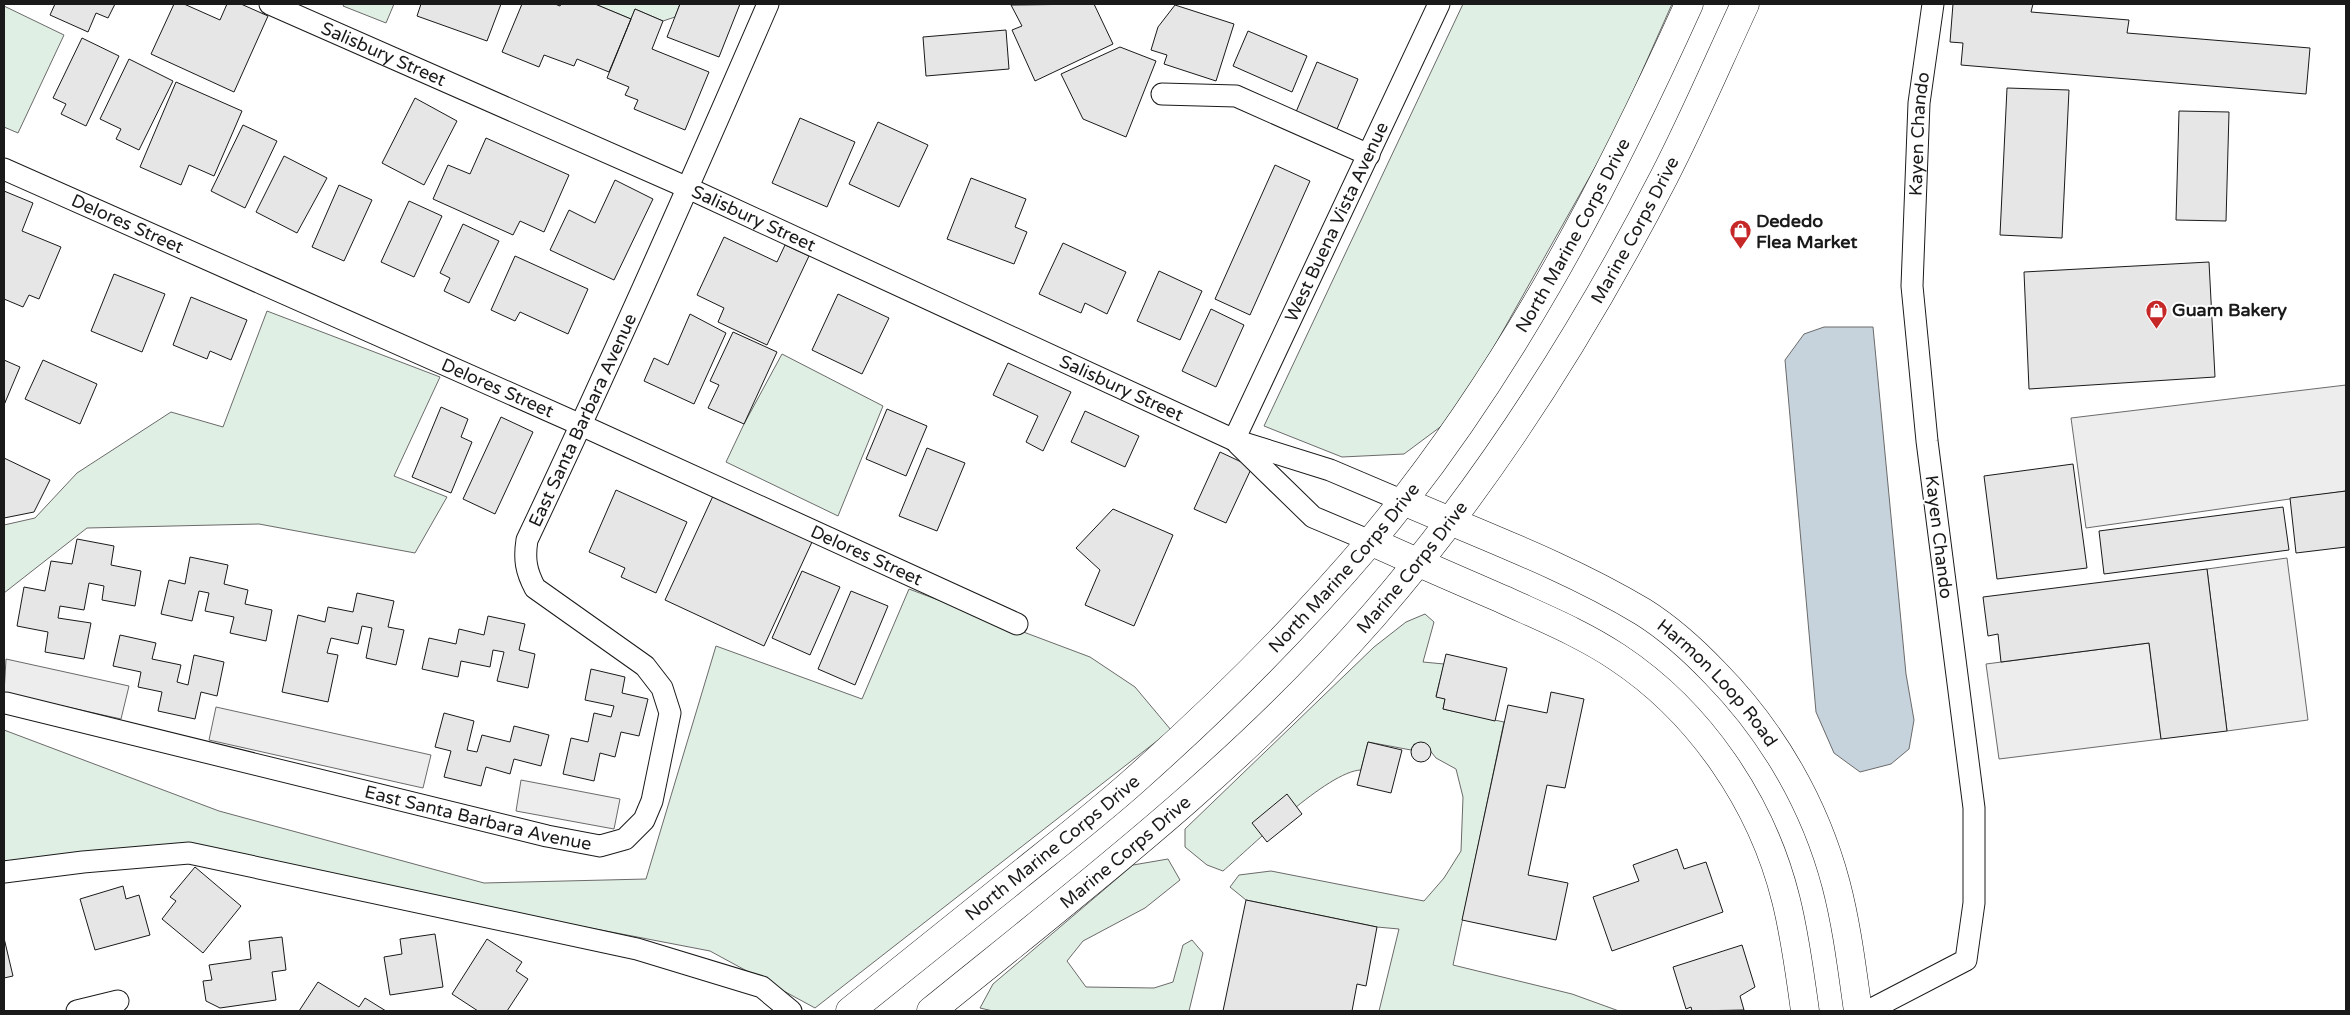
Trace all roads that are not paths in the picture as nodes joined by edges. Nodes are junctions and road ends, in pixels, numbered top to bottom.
1 (270, 4) edge
2 (768, 4) edge
3 (1439, 4) edge
4 (1689, 4) edge
5 (1744, 4) edge
6 (1933, 4) edge
7 (1162, 94) dead end
8 (1369, 155) junction
9 (4, 169) edge
10 (688, 188) junction
11 (581, 425) junction
12 (1234, 440) junction
13 (1403, 501) junction
14 (1451, 522) junction
15 (1370, 541) junction
16 (1418, 562) junction
17 (1017, 624) dead end
18 (6, 703) dead end
19 (4, 872) edge
20 (118, 1000) dead end
21 (77, 1011) edge
22 (791, 1011) edge
23 (850, 1011) edge
24 (930, 1011) edge
25 (1805, 1011) edge
26 (1858, 1011) edge
27 (1868, 1011) edge

1 - 10 street, Salisbury Street
2 - 10 street, East Santa Barbara Avenue
3 - 8 street, West Buena Vista Avenue
4 - 13 main road, North Marine Corps Drive
5 - 14 main road, Marine Corps Drive
6 - 27 street, Kayen Chando
7 - 8 street
8 - 12 street, West Buena Vista Avenue
9 - 11 street, Delores Street
10 - 11 street, East Santa Barbara Avenue
10 - 12 street, Salisbury Street
11 - 17 street, Delores Street
11 - 18 street, East Santa Barbara Avenue
12 - 13 street, Salisbury Street
12 - 15 street, Salisbury Street
13 - 14 main road, Harmon Loop Road
13 - 15 main road, North Marine Corps Drive
14 - 16 main road, Marine Corps Drive
14 - 26 main road, Harmon Loop Road
15 - 16 main road
15 - 23 main road, North Marine Corps Drive
16 - 24 main road, Marine Corps Drive
16 - 25 main road
19 - 22 street
20 - 21 street

